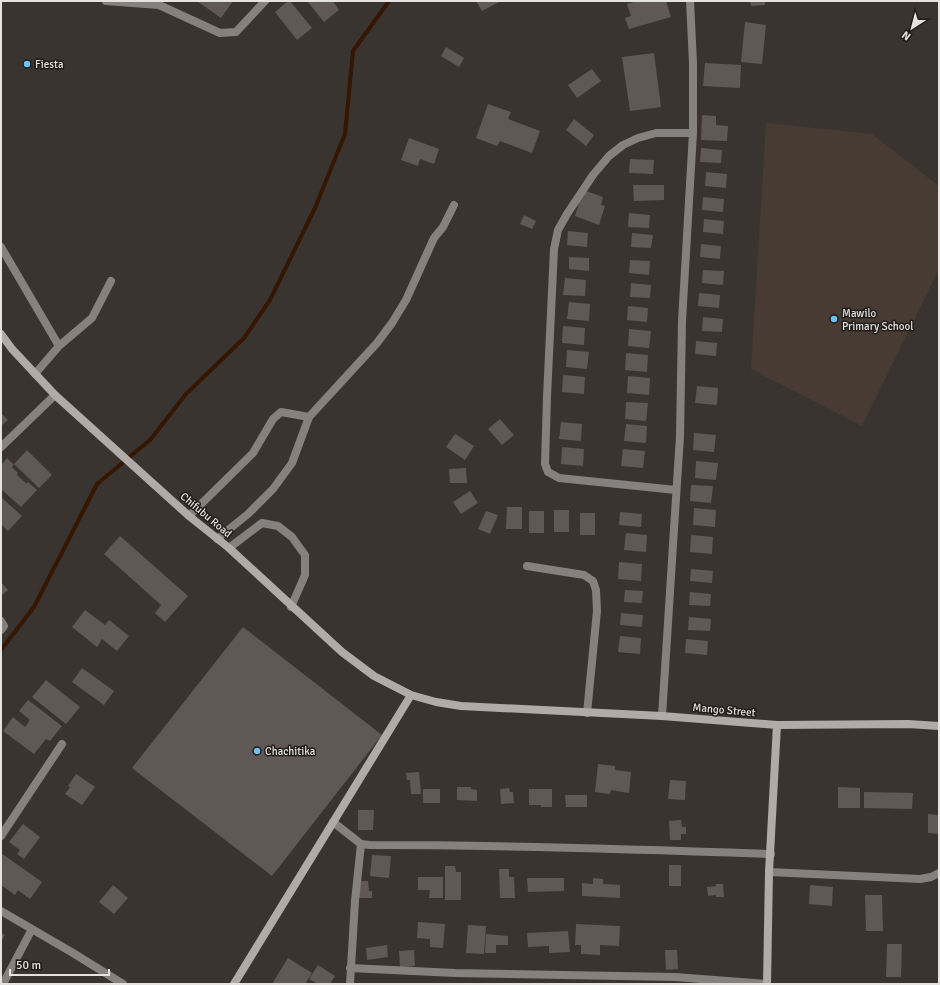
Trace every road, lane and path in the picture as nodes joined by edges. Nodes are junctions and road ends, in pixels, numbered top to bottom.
1 (106, 1) edge
2 (265, 1) edge
3 (690, 1) edge
4 (693, 134) junction
5 (454, 205) dead end
6 (1, 247) edge
7 (111, 281) dead end
8 (1, 334) edge
9 (59, 346) junction
10 (35, 374) junction
11 (55, 395) junction
12 (309, 417) junction
13 (1, 447) edge
14 (676, 490) junction
15 (189, 516) junction
16 (217, 539) junction
17 (229, 548) junction
18 (527, 566) dead end
19 (291, 607) junction
20 (1, 621) edge
21 (1, 630) edge
22 (411, 695) junction
23 (587, 713) junction
24 (662, 716) junction
25 (777, 725) junction
26 (939, 726) edge
27 (62, 744) dead end
28 (333, 822) junction
29 (1, 836) edge
30 (361, 844) junction
31 (771, 854) junction
32 (769, 872) junction
33 (939, 873) edge
34 (1, 911) edge
35 (32, 929) junction
36 (350, 968) junction
37 (3, 984) edge
38 (122, 984) edge
39 (234, 984) edge
40 (350, 984) edge
41 (767, 984) edge

1 - 2 street
3 - 4 street
4 - 14 street
4 - 14 street
5 - 12 street
6 - 9 street
7 - 9 street
8 - 10 main road, Chifubu Road
9 - 10 street
10 - 11 main road, Chifubu Road
11 - 13 street
11 - 15 main road, Chifubu Road
12 - 15 street
12 - 16 street
14 - 24 street
15 - 16 main road, Chifubu Road
16 - 17 main road, Chifubu Road
17 - 19 main road, Chifubu Road
17 - 19 street
18 - 23 street
19 - 22 main road, Chifubu Road
20 - 21 street
22 - 23 main road, Mango Street
22 - 28 main road
23 - 24 main road, Mango Street
24 - 25 main road, Mango Street
25 - 26 main road, Mango Street
25 - 31 main road
27 - 29 street
28 - 30 street
28 - 39 main road
30 - 31 street
30 - 36 street
31 - 32 main road
32 - 33 street
32 - 41 main road
34 - 35 street
35 - 37 street
35 - 38 street
36 - 40 street
36 - 41 street

